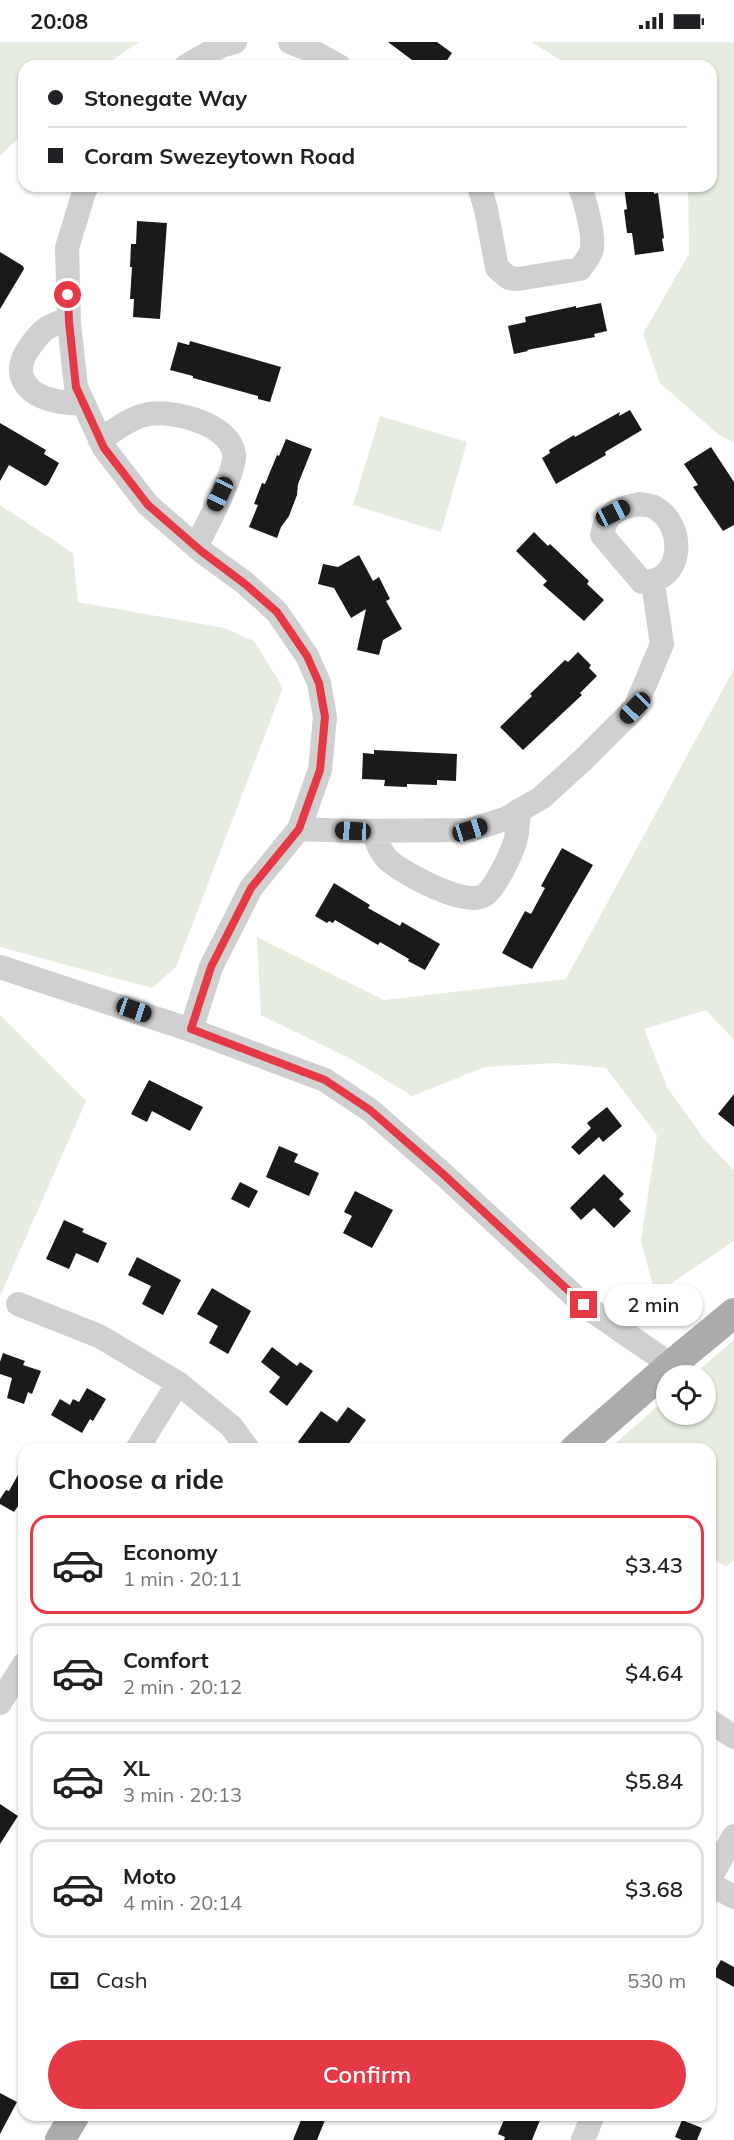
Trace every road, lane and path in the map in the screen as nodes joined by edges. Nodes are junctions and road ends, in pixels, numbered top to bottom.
1 (235, 42) edge
2 (290, 42) edge
3 (196, 60) edge
4 (328, 60) edge
5 (84, 192) edge
6 (481, 192) edge
7 (581, 192) edge
8 (69, 319) junction
9 (84, 404) junction
10 (100, 440) junction
11 (196, 547) junction
12 (653, 583) dead end
13 (519, 810) junction
14 (299, 829) junction
15 (373, 831) junction
16 (0, 967) edge
17 (191, 1029) junction
18 (18, 1304) dead end
19 (734, 1313) edge
20 (671, 1365) joint
21 (656, 1378) edge
22 (178, 1383) junction
23 (141, 1443) edge
24 (244, 1443) edge
25 (582, 1443) edge
26 (18, 1674) edge
27 (0, 1703) edge
28 (716, 1725) edge
29 (734, 1737) edge
30 (734, 1836) edge
31 (716, 1868) edge
32 (716, 1887) edge
33 (734, 1897) edge
34 (71, 2121) edge
35 (591, 2121) edge
36 (60, 2140) edge
37 (583, 2140) edge

1 - 3 street
2 - 4 street
5 - 8 street
6 - 7 street
8 - 9 street
8 - 9 street
9 - 10 street
10 - 11 street
10 - 11 street
11 - 14 street
12 - 13 street
13 - 15 street
13 - 15 street
14 - 15 street
14 - 17 street
16 - 17 street
17 - 20 street
18 - 22 street
19 - 20 main road
21 - 25 main road
22 - 23 street
22 - 24 street
26 - 27 street
28 - 29 street
30 - 31 street
32 - 33 street
34 - 36 main road
35 - 37 street

